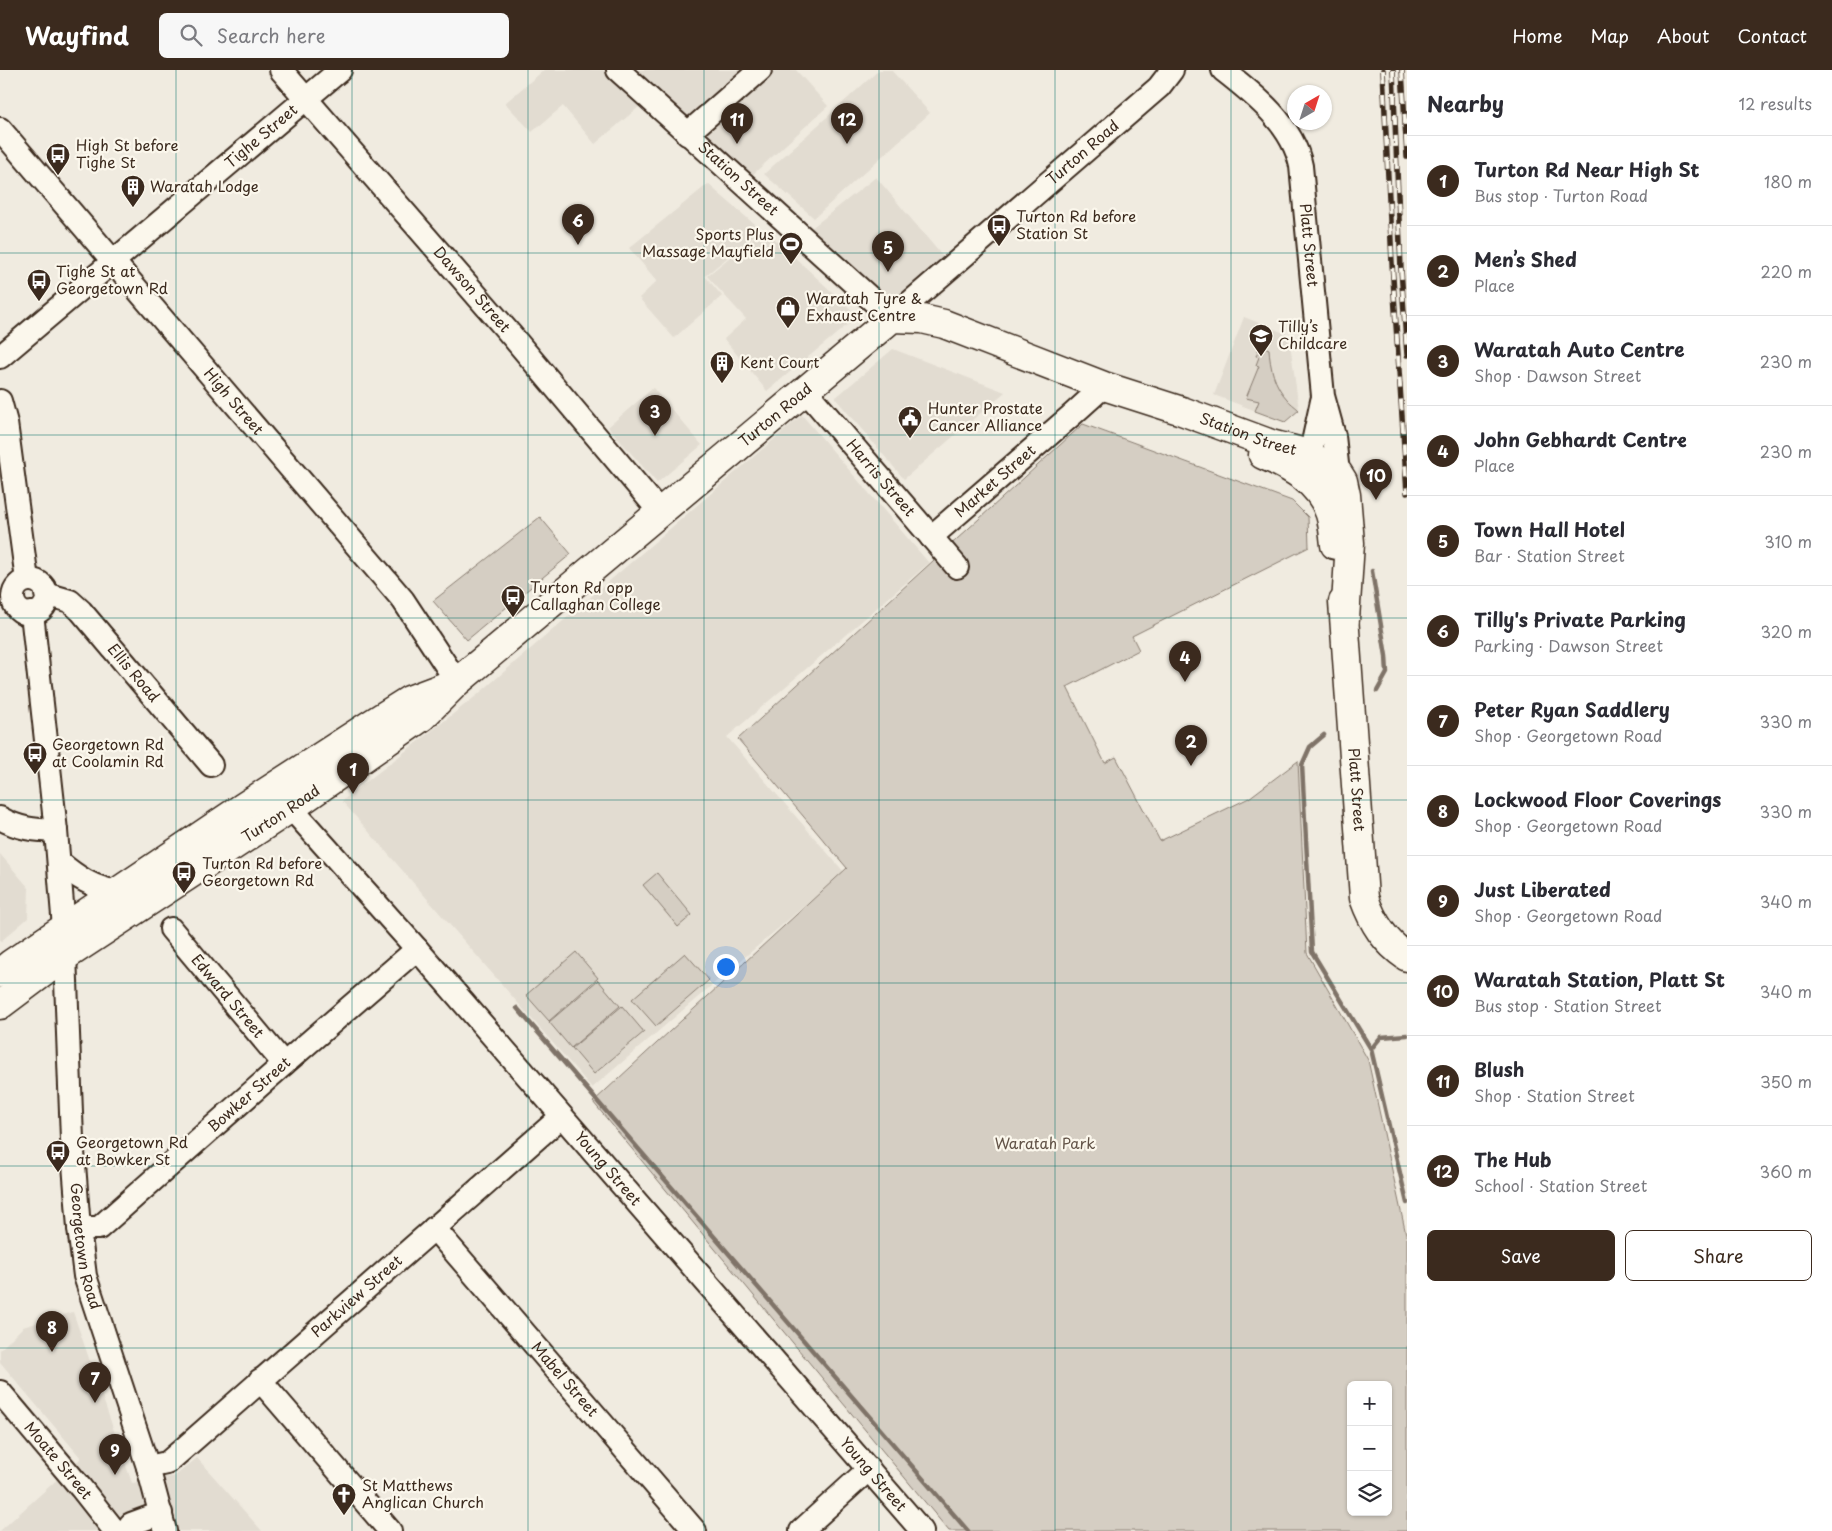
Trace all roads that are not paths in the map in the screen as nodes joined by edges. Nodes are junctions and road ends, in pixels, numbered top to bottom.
1 (281, 70) edge
2 (340, 70) edge
3 (618, 70) edge
4 (760, 70) edge
5 (1189, 70) edge
6 (1223, 70) edge
7 (1244, 70) edge
8 (1166, 78) edge
9 (306, 98) junction
10 (1265, 106) junction
11 (0, 129) edge
12 (687, 134) junction
13 (112, 260) junction
14 (892, 318) junction
15 (0, 357) edge
16 (1104, 386) junction
17 (805, 390) junction
18 (1323, 396) junction
19 (0, 401) edge
20 (1310, 456) junction
21 (1338, 473) junction
22 (660, 512) junction
23 (1338, 526) junction
24 (931, 537) junction
25 (957, 567) dead end
26 (27, 580) junction
27 (46, 594) junction
28 (7, 604) edge
29 (32, 613) junction
30 (457, 682) junction
31 (211, 765) dead end
32 (291, 808) junction
33 (0, 818) edge
34 (56, 832) junction
35 (58, 862) junction
36 (117, 892) junction
37 (64, 928) junction
38 (171, 929) dead end
39 (417, 949) junction
40 (1401, 953) edge
41 (64, 957) junction
42 (0, 973) edge
43 (0, 1005) edge
44 (284, 1064) junction
45 (561, 1116) junction
46 (79, 1228) junction
47 (434, 1228) junction
48 (260, 1380) junction
49 (3, 1402) edge
50 (148, 1467) junction
51 (869, 1469) junction
52 (163, 1522) edge
53 (115, 1531) edge
54 (126, 1531) edge
55 (390, 1531) edge
56 (694, 1531) edge
57 (801, 1531) edge
58 (922, 1531) edge

1 - 9 street, Dawson Street
2 - 9 street, Tighe Street
3 - 12 street, Station Street
4 - 12 street
5 - 8 street, Turton Road
6 - 10 street, Platt Street
7 - 10 street, Platt Street
8 - 14 street, Turton Road
9 - 13 street, Tighe Street
9 - 22 street, Dawson Street
10 - 18 street, Platt Street
11 - 13 street, High Street
12 - 14 street, Station Street
13 - 15 street, Tighe Street
13 - 30 street, High Street
14 - 16 main road, Station Street
14 - 17 main road, Turton Road
16 - 20 main road, Station Street
16 - 23 main road, Station Street
16 - 24 street, Market Street
17 - 22 main road, Turton Road
17 - 24 street, Harris Street
18 - 20 street, Platt Street
18 - 21 street, Platt Street
19 - 26 street
20 - 21 main road, Station Street
20 - 23 main road
21 - 23 main road
22 - 30 main road, Turton Road
23 - 40 main road, Platt Street
24 - 25 street, Harris Street
26 - 27 street
26 - 28 street
27 - 29 street
27 - 31 street, Ellis Road
28 - 29 street
29 - 34 street, Georgetown Road
30 - 32 main road, Turton Road
30 - 36 main road, Turton Road
32 - 39 street, Young Street
32 - 41 main road, Turton Road
33 - 34 street
34 - 35 street, Georgetown Road
35 - 36 street
35 - 37 street, Georgetown Road
36 - 37 main road, Turton Road
37 - 41 street, Georgetown Road
37 - 42 main road, Turton Road
38 - 44 street, Edward Street
39 - 44 street, Bowker Street
39 - 45 street, Young Street
41 - 43 main road, Turton Road
41 - 46 street, Georgetown Road
44 - 46 street, Bowker Street
45 - 47 street, Parkview Street
45 - 51 street, Young Street
46 - 50 street, Georgetown Road
47 - 48 street, Parkview Street
47 - 56 street, Mabel Street
48 - 50 street, Parkview Street
48 - 55 street
49 - 53 street, Moate Street
50 - 52 street, Georgetown Road
51 - 57 street
51 - 58 street, Young Street
52 - 54 street

